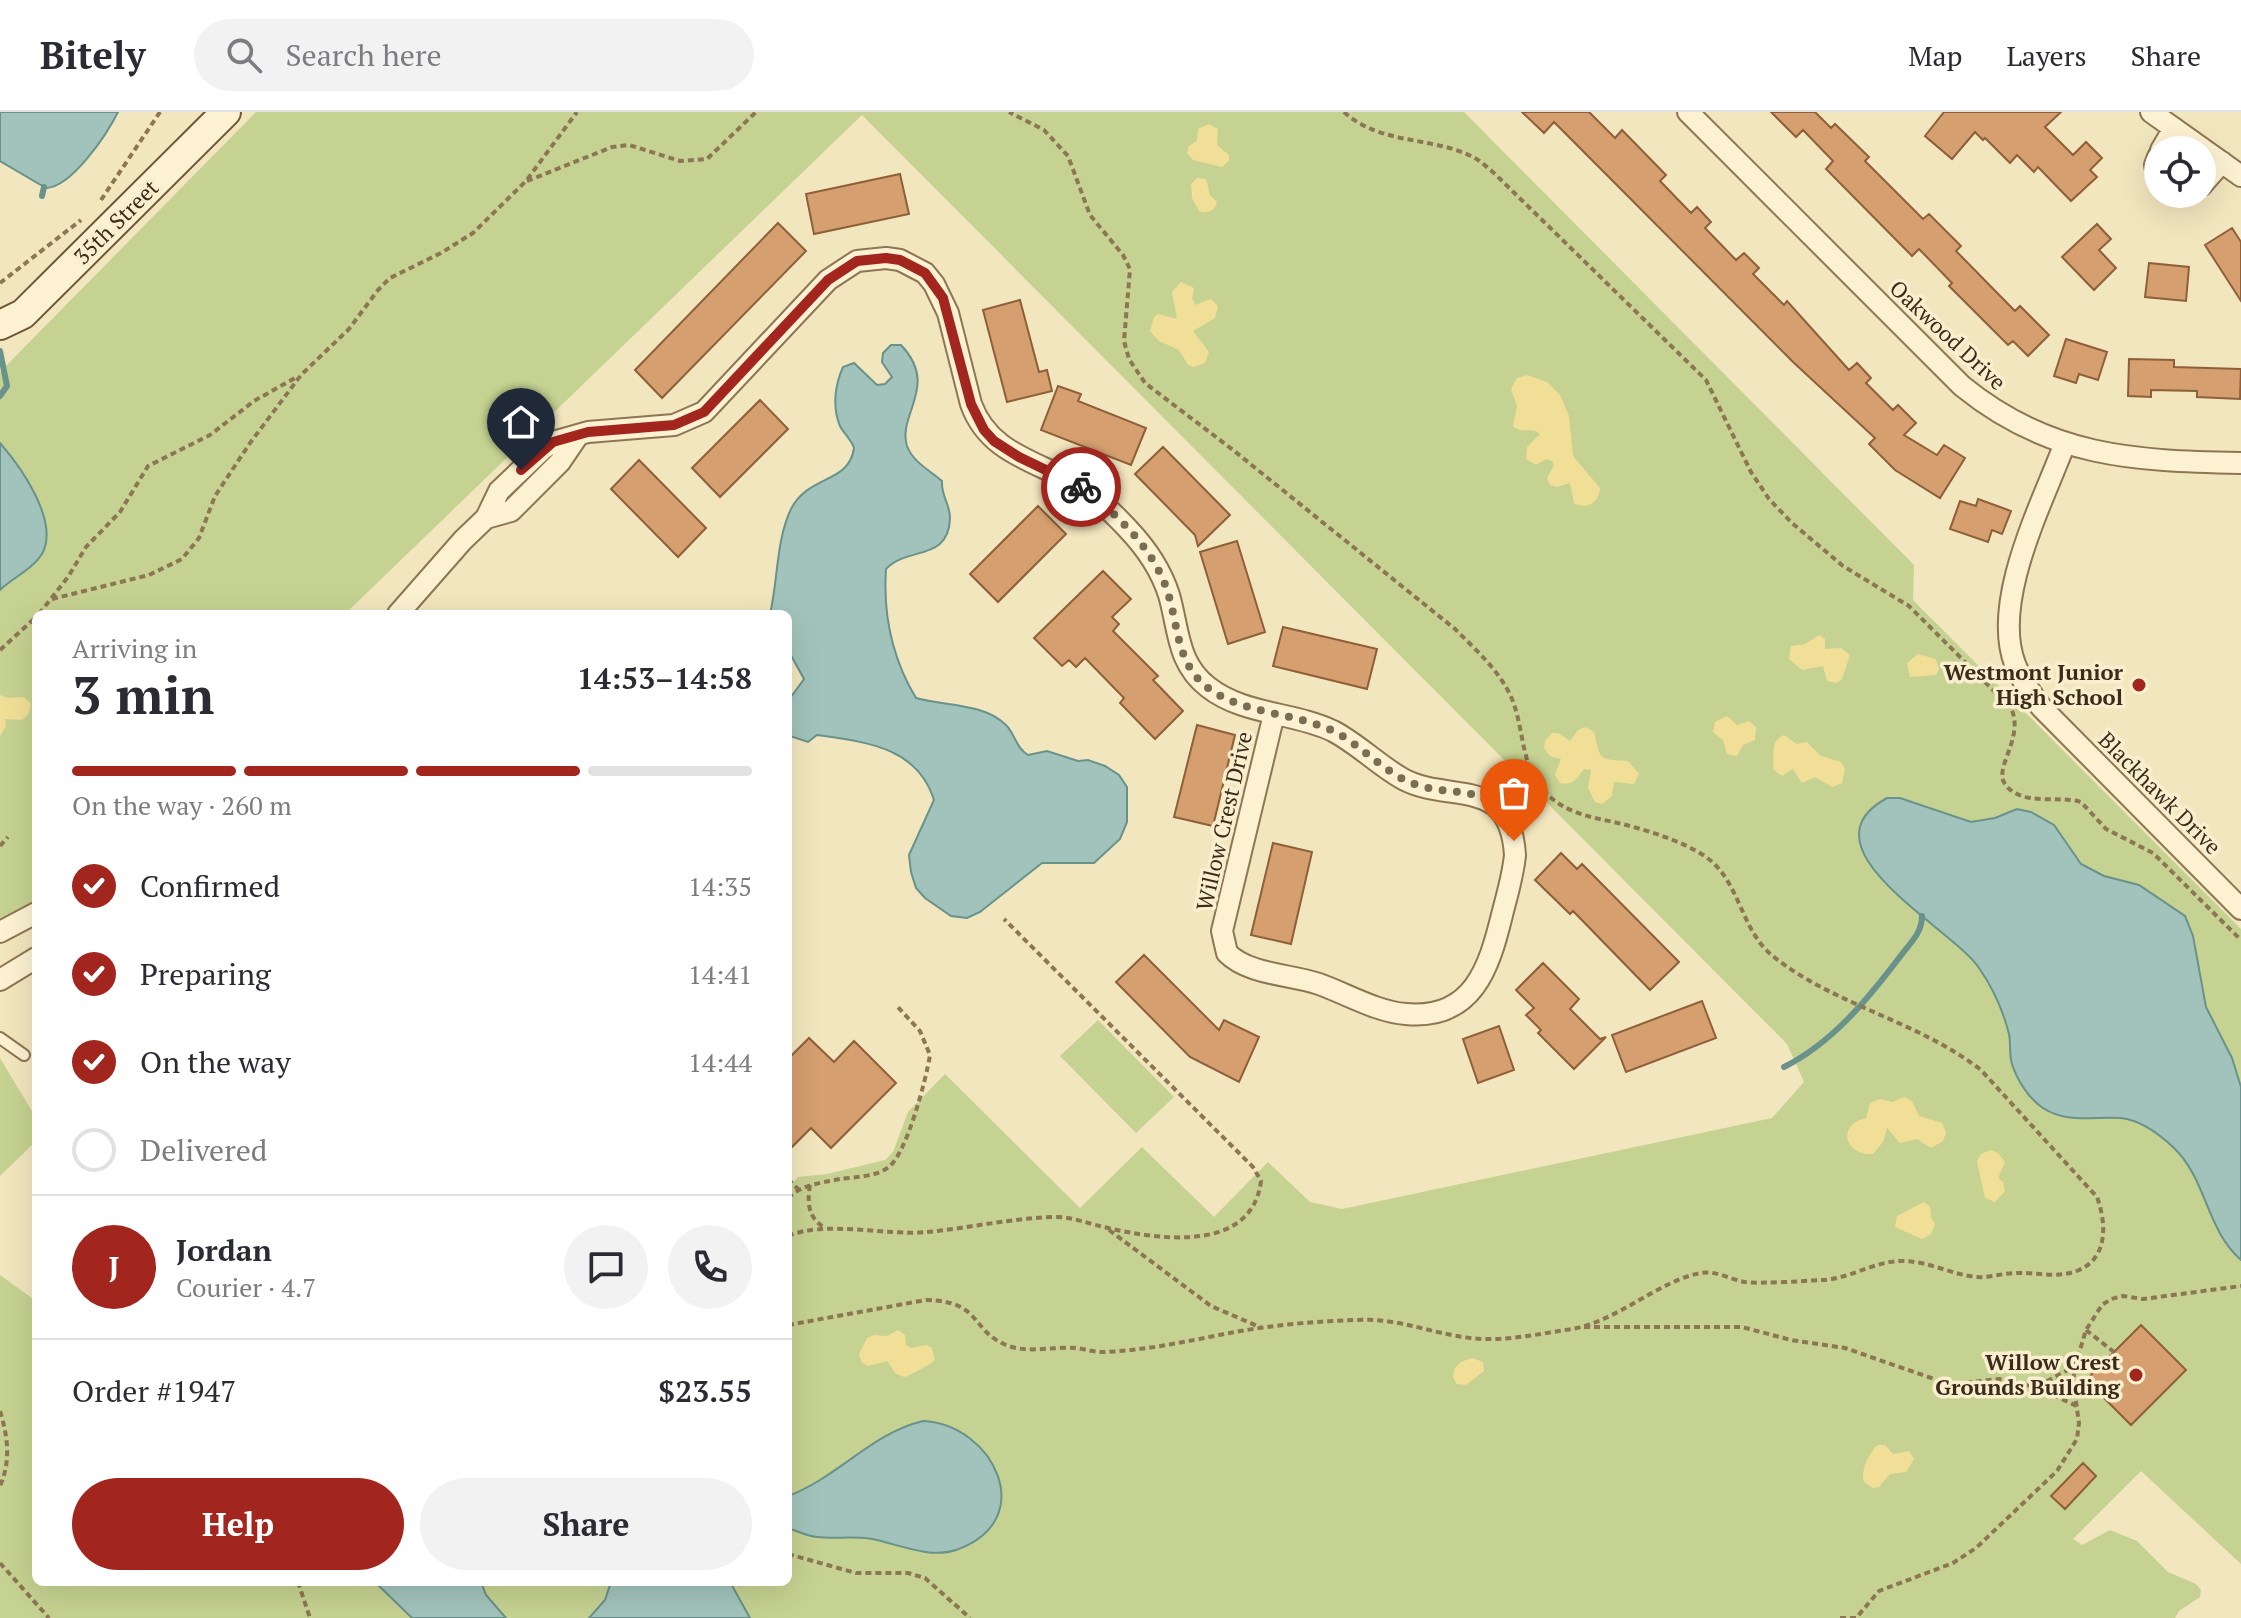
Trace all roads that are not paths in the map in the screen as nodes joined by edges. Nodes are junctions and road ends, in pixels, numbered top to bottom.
1 (226, 112) edge
2 (1688, 112) edge
3 (2151, 112) edge
4 (2174, 128) junction
5 (2169, 136) edge
6 (2222, 162) junction
7 (2216, 169) edge
8 (2241, 176) edge
9 (0, 325) edge
10 (2065, 443) junction
11 (2241, 463) edge
12 (402, 610) edge
13 (1274, 714) junction
14 (2241, 909) edge
15 (32, 915) edge
16 (0, 932) edge
17 (32, 960) edge
18 (0, 980) edge
19 (0, 1038) edge
20 (24, 1055) dead end

1 - 9 street, 35th Street
2 - 10 street, Oakwood Drive
3 - 4 street
4 - 5 street
4 - 6 street
6 - 7 street
6 - 8 street
10 - 11 street, Oakwood Drive
10 - 14 street, Blackhawk Drive
12 - 13 street, Willow Crest Drive
13 - 13 street, Willow Crest Drive
15 - 16 street
17 - 18 street
19 - 20 lane

